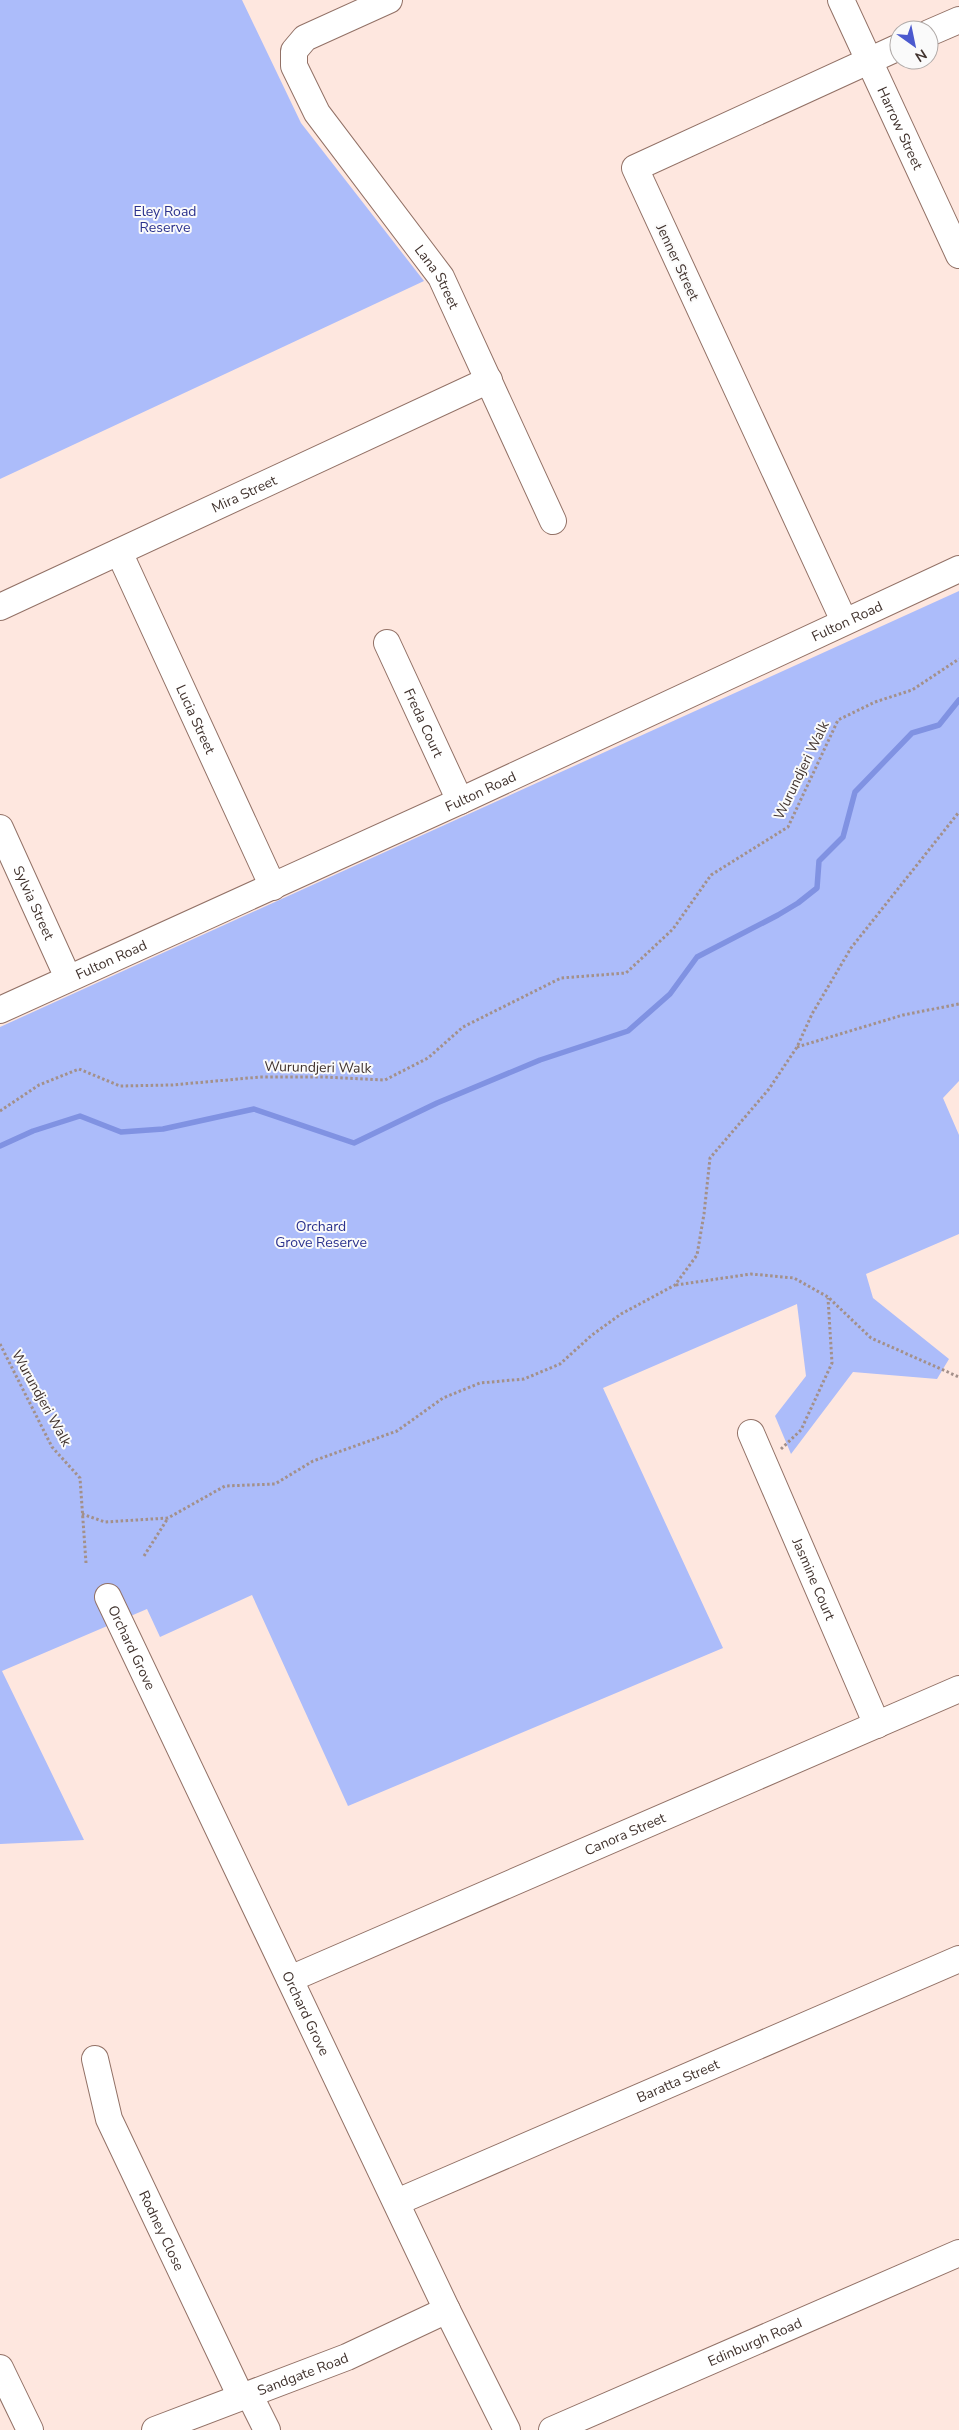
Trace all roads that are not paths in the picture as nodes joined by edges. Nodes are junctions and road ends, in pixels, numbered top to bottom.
1 (389, 0) edge
2 (841, 0) edge
3 (959, 20) edge
4 (939, 29) edge
5 (889, 51) edge
6 (869, 60) junction
7 (959, 255) edge
8 (489, 380) junction
9 (553, 521) dead end
10 (120, 552) junction
11 (959, 569) edge
12 (0, 608) edge
13 (844, 621) junction
14 (387, 643) dead end
15 (460, 801) junction
16 (0, 828) edge
17 (273, 887) junction
18 (68, 978) junction
19 (0, 1010) edge
20 (751, 1433) dead end
21 (108, 1597) dead end
22 (959, 1689) edge
23 (877, 1725) junction
24 (959, 1959) edge
25 (290, 1979) junction
26 (95, 2059) dead end
27 (397, 2202) junction
28 (959, 2253) edge
29 (447, 2310) junction
30 (0, 2368) edge
31 (245, 2396) junction
32 (30, 2430) edge
33 (155, 2430) edge
34 (267, 2430) edge
35 (507, 2430) edge
36 (552, 2430) edge

1 - 8 street, Lana Street
2 - 6 street, Harrow Street
3 - 4 street
5 - 6 street, Jenner Street
6 - 7 street, Harrow Street
6 - 13 street, Jenner Street
8 - 9 street, Lana Street
8 - 10 street, Mira Street
10 - 12 street, Mira Street
10 - 17 street, Lucia Street
11 - 13 street, Fulton Road
13 - 15 street, Fulton Road
14 - 15 street, Freda Court
15 - 17 street, Fulton Road
16 - 18 street, Sylvia Street
17 - 18 street, Fulton Road
18 - 19 street, Fulton Road
20 - 23 street, Jasmine Court
21 - 25 street, Orchard Grove
22 - 23 street, Canora Street
23 - 25 street, Canora Street
24 - 27 street, Baratta Street
25 - 27 street, Orchard Grove
26 - 31 street, Rodney Close
27 - 29 street, Orchard Grove
28 - 36 street, Edinburgh Road
29 - 31 street, Sandgate Road
29 - 35 street, Orchard Grove
30 - 32 street
31 - 33 street, Sandgate Road
31 - 34 street, Rodney Close

